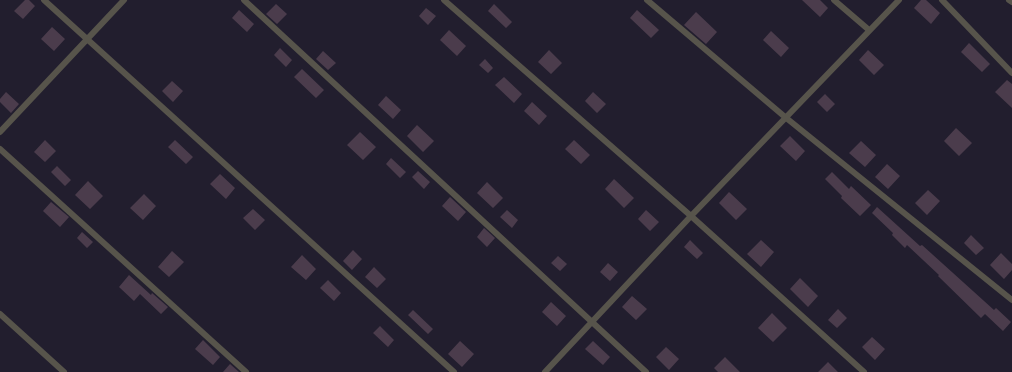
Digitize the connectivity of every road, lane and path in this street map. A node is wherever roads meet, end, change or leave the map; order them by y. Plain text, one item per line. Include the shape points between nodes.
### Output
1 (44, 0) edge
2 (124, 0) edge
3 (244, 0) edge
4 (444, 0) edge
5 (647, 0) edge
6 (834, 0) edge
7 (899, 0) edge
8 (942, 0) edge
9 (1009, 0) edge
10 (1012, 2) edge
11 (869, 30) junction
12 (87, 39) junction
13 (1012, 73) edge
14 (785, 117) junction
15 (0, 132) edge
16 (0, 149) edge
17 (691, 216) junction
18 (1012, 300) edge
19 (0, 314) edge
20 (591, 321) junction
21 (64, 372) edge
22 (246, 372) edge
23 (454, 372) edge
24 (545, 372) edge
25 (646, 372) edge
26 (864, 372) edge

1 - 12 street
2 - 12 street
3 - 20 street
4 - 17 street
5 - 14 street
6 - 11 street
7 - 11 street
8 - 13 street
9 - 10 street
11 - 14 street
12 - 15 street
12 - 23 street
14 - 17 street
14 - 18 street
16 - 22 street
17 - 20 street
17 - 26 street
19 - 21 street
20 - 24 street
20 - 25 street

